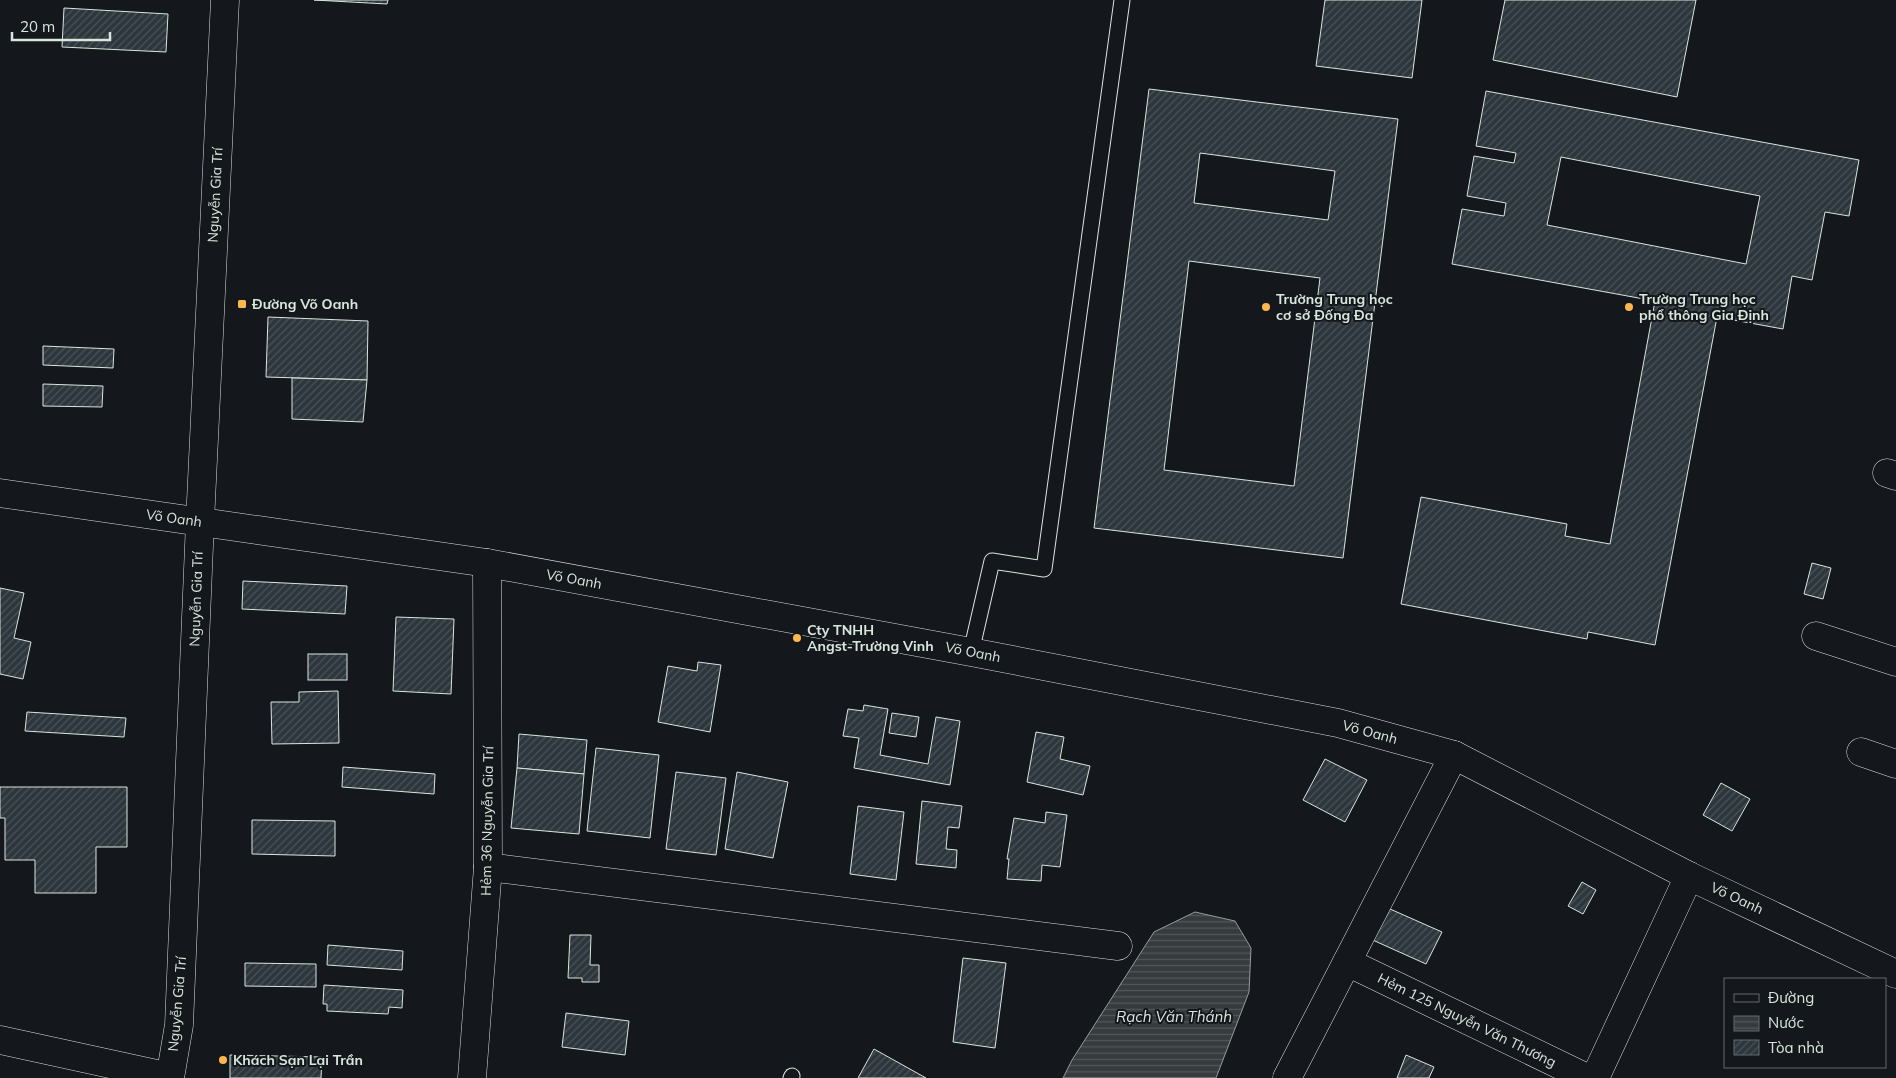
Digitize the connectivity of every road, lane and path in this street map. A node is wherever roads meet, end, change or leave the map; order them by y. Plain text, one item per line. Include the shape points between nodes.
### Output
1 (225, 0) edge
2 (1122, 0) edge
3 (0, 493) edge
4 (200, 522) junction
5 (487, 563) junction
6 (1816, 636) dead end
7 (971, 652) junction
8 (1896, 662) edge
9 (1861, 752) dead end
10 (1454, 755) junction
11 (1896, 764) edge
12 (488, 868) junction
13 (1689, 876) junction
14 (1118, 946) dead end
15 (1347, 962) junction
16 (1896, 974) edge
17 (0, 1040) edge
18 (170, 1077) edge
19 (472, 1078) edge
20 (1286, 1078) edge
21 (1587, 1078) edge
22 (1595, 1078) edge

1 - 4 street, Nguyễn Gia Trí
2 - 7 lane via 1044,569 992,561
3 - 4 street, Võ Oanh
4 - 5 street, Võ Oanh
4 - 18 street, Nguyễn Gia Trí via 179,1025
5 - 7 street, Võ Oanh
5 - 12 street, Hẻm 36 Nguyễn Gia Trí
6 - 8 street
7 - 10 street, Võ Oanh via 1338,723
9 - 11 street
10 - 13 street, Võ Oanh
10 - 15 street
12 - 14 street
12 - 19 street, Hẻm 36 Nguyễn Gia Trí
13 - 16 street, Võ Oanh
13 - 22 street
15 - 20 street
15 - 21 street, Hẻm 125 Nguyễn Văn Thương
17 - 18 street

